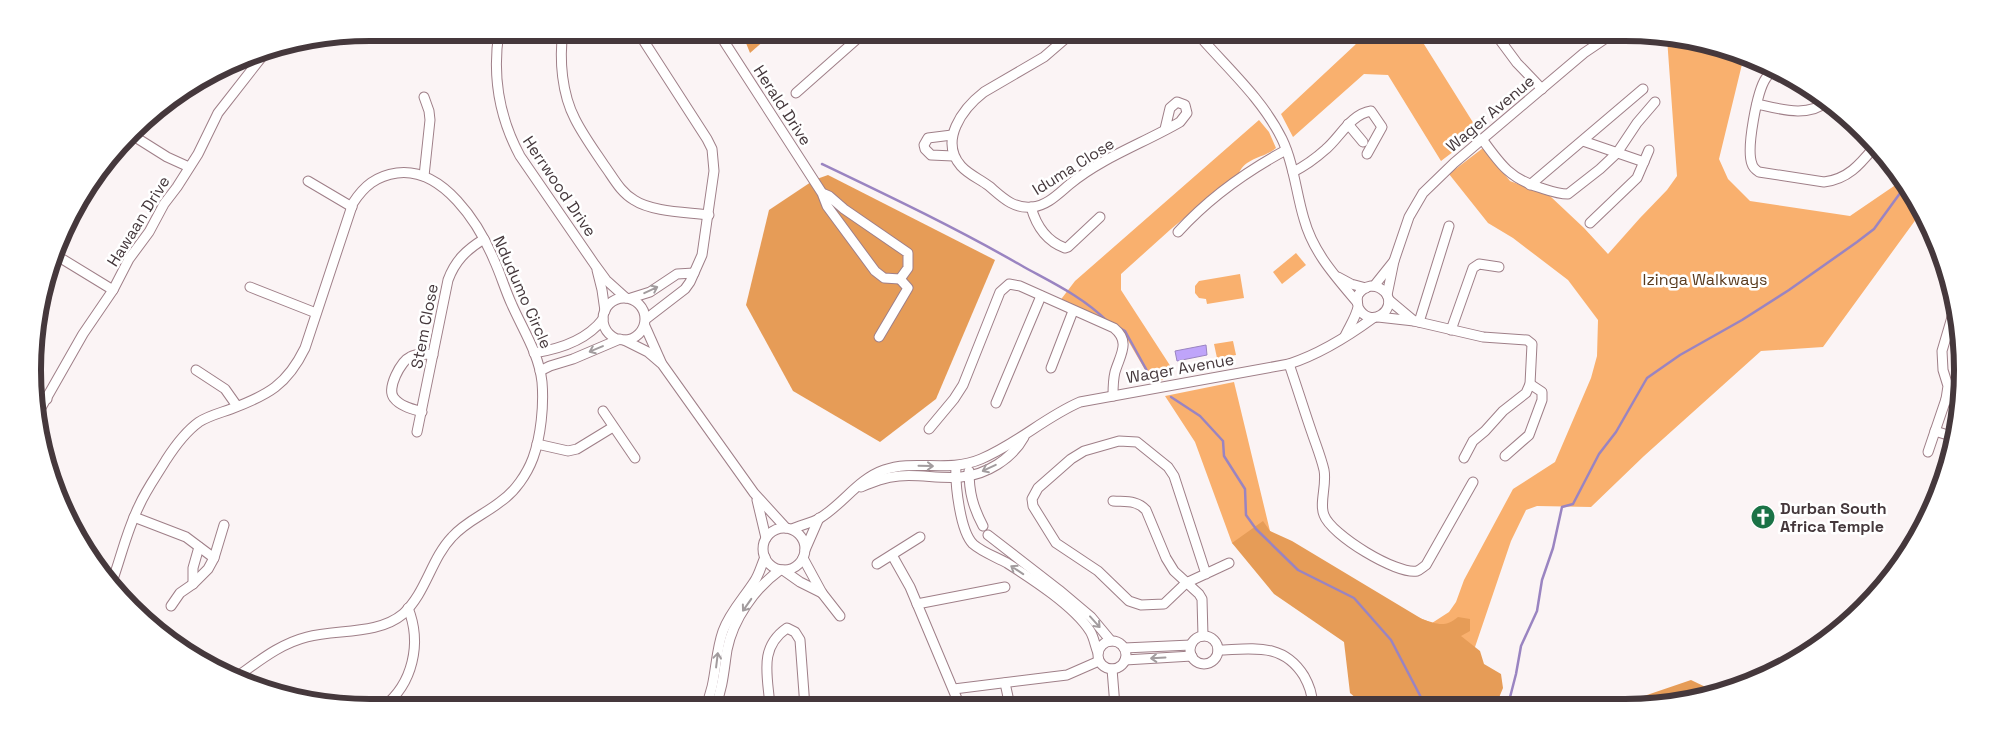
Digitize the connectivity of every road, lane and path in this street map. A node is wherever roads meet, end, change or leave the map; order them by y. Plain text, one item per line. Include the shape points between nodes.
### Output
1 (498, 41) edge
2 (563, 41) edge
3 (644, 41) edge
4 (724, 41) edge
5 (855, 41) edge
6 (1063, 41) edge
7 (1204, 41) edge
8 (1501, 41) edge
9 (1602, 41) edge
10 (257, 61) edge
11 (1769, 74) edge
12 (1542, 88) junction
13 (1643, 89) dead end
14 (796, 93) dead end
15 (424, 97) dead end
16 (1655, 102) dead end
17 (1757, 104) junction
18 (1820, 105) edge
19 (1348, 124) junction
20 (1165, 129) dead end
21 (952, 135) junction
22 (138, 138) edge
23 (1482, 139) junction
24 (1583, 141) junction
25 (1363, 142) dead end
26 (1286, 150) junction
27 (1649, 150) dead end
28 (1870, 151) edge
29 (1616, 153) junction
30 (1367, 154) dead end
31 (953, 156) junction
32 (1644, 162) junction
33 (189, 167) junction
34 (1293, 172) junction
35 (424, 176) junction
36 (308, 181) dead end
37 (1530, 185) junction
38 (822, 193) junction
39 (352, 207) junction
40 (1031, 207) junction
41 (709, 215) junction
42 (1100, 216) dead end
43 (1590, 223) dead end
44 (1448, 226) dead end
45 (1178, 232) dead end
46 (484, 239) junction
47 (61, 258) edge
48 (1394, 261) junction
49 (596, 265) junction
50 (1499, 268) dead end
51 (694, 273) junction
52 (1336, 276) junction
53 (900, 279) junction
54 (250, 287) dead end
55 (1370, 287) junction
56 (113, 290) junction
57 (1041, 296) junction
58 (1388, 297) junction
59 (628, 298) junction
60 (1357, 304) junction
61 (1073, 311) junction
62 (316, 313) junction
63 (604, 315) junction
64 (1375, 317) junction
65 (1417, 321) junction
66 (645, 322) junction
67 (1950, 323) edge
68 (1451, 330) junction
69 (1344, 336) junction
70 (879, 337) dead end
71 (622, 340) junction
72 (534, 353) junction
73 (433, 355) junction
74 (662, 364) junction
75 (1289, 364) junction
76 (1051, 368) dead end
77 (196, 370) dead end
78 (540, 371) junction
79 (1530, 384) junction
80 (42, 396) edge
81 (1113, 396) junction
82 (1946, 398) junction
83 (47, 399) junction
84 (1952, 400) edge
85 (996, 403) dead end
86 (43, 405) edge
87 (237, 406) junction
88 (603, 411) dead end
89 (422, 412) junction
90 (613, 426) junction
91 (929, 429) dead end
92 (1935, 431) junction
93 (417, 432) dead end
94 (1947, 435) edge
95 (1024, 437) junction
96 (537, 444) junction
97 (1928, 452) dead end
98 (1505, 456) dead end
99 (635, 458) dead end
100 (1464, 458) dead end
101 (969, 464) junction
102 (956, 466) junction
103 (969, 476) junction
104 (955, 478) junction
105 (1473, 482) dead end
106 (855, 489) junction
107 (754, 493) junction
108 (1113, 502) dead end
109 (134, 517) junction
110 (819, 518) junction
111 (224, 526) dead end
112 (983, 526) dead end
113 (789, 528) junction
114 (988, 535) dead end
115 (920, 537) dead end
116 (766, 538) junction
117 (199, 547) junction
118 (804, 554) junction
119 (892, 555) junction
120 (764, 557) junction
121 (214, 558) junction
122 (1229, 563) dead end
123 (877, 564) dead end
124 (782, 570) junction
125 (1206, 574) junction
126 (114, 576) edge
127 (1186, 583) junction
128 (193, 584) junction
129 (1004, 587) dead end
130 (822, 594) junction
131 (917, 604) junction
132 (171, 606) dead end
133 (408, 608) junction
134 (840, 616) dead end
135 (1203, 636) junction
136 (1111, 641) junction
137 (1191, 645) junction
138 (1124, 648) junction
139 (1218, 650) junction
140 (1192, 656) junction
141 (1098, 657) junction
142 (1124, 660) junction
143 (1112, 668) junction
144 (241, 673) edge
145 (1005, 683) junction
146 (954, 689) junction
147 (391, 699) edge
148 (708, 699) edge
149 (718, 699) edge
150 (769, 699) edge
151 (804, 699) edge
152 (958, 699) edge
153 (1008, 699) edge
154 (1114, 699) edge
155 (1312, 699) edge

1 - 49 street, Herrwood Drive via 498,89 511,140
2 - 41 street via 564,88 574,118 619,186 634,200 646,205
3 - 41 street via 712,149 714,171
4 - 38 street, Herald Drive
5 - 14 street
6 - 21 street via 1044,57 975,99
7 - 26 street via 1264,110
8 - 12 street
9 - 12 street, Wager Avenue
10 - 33 street, Hawaan Drive via 221,108
11 - 17 street
12 - 23 street, Wager Avenue
13 - 24 street
15 - 35 street via 430,120
16 - 29 street
17 - 18 street via 1797,112
17 - 28 street via 1750,156 1759,172 1833,181 1852,173
19 - 25 street
19 - 30 street via 1369,111 1381,125 1382,129
19 - 34 street via 1327,148
20 - 40 street, Iduma Close via 1087,171 1050,200
21 - 31 street
21 - 31 street via 933,136 924,145 931,155
22 - 33 street
23 - 37 street via 1512,175
23 - 48 street, Wager Avenue via 1424,193 1409,217
24 - 29 street
24 - 37 street
26 - 34 street
26 - 45 street via 1234,183 1190,218
27 - 32 street
29 - 32 street
29 - 37 street via 1568,194
31 - 40 street, Iduma Close via 967,172 1010,204
32 - 43 street via 1636,178
33 - 56 street, Hawaan Drive via 129,259
34 - 52 street via 1307,229 1320,257
35 - 39 street, Ndudumo Circle via 401,172 380,177 369,182
35 - 46 street, Ndudumo Circle via 457,199
36 - 39 street
38 - 53 street, Herald Drive via 826,206 875,271 884,278
38 - 53 street, Herald Drive via 908,253 908,268
39 - 62 street, Ndudumo Circle
40 - 42 street via 1037,226 1065,248
41 - 51 street
44 - 65 street
46 - 72 street, Ndudumo Circle
46 - 73 street, Stem Close via 461,256 451,272
47 - 56 street
48 - 55 street
48 - 58 street
49 - 59 street, Herrwood Drive via 606,280
49 - 63 street, Herrwood Drive
50 - 68 street via 1479,264 1473,268
59 -> 51 street via 650,292 677,274
51 - 66 street via 685,290
52 - 55 street via 1351,284
52 - 60 street
53 - 70 street, Herald Drive via 908,288
54 - 62 street
55 - 58 street via 1382,289
55 - 60 street via 1359,294
56 - 83 street, Hawaan Drive via 83,334
57 - 61 street
57 - 85 street
57 - 91 street via 1014,284 1003,288 959,392
58 - 64 street via 1386,310
58 - 65 street
59 - 63 street via 611,302
59 - 66 street via 642,306
60 - 64 street via 1364,315
60 - 69 street
61 - 76 street
61 - 81 street via 1114,328 1123,338
62 - 87 street, Ndudumo Circle via 305,348 285,379 262,397
63 - 71 street via 610,335
63 - 72 street via 585,337 552,350
64 - 65 street
64 - 69 street, Wager Avenue
65 - 68 street
66 - 71 street via 637,336
66 - 74 street
67 - 82 street via 1942,351 1948,386
68 - 79 street via 1495,339 1527,340 1532,344
69 - 75 street, Wager Avenue via 1321,352
71 - 74 street via 648,352
71 -> 78 street
72 - 78 street, Ndudumo Circle
73 - 89 street, Stem Close
73 - 89 street via 417,354 406,359 391,387 391,393 399,402
74 - 107 street
75 - 81 street, Wager Avenue
75 - 105 street via 1323,468 1324,515 1332,528 1359,549 1395,566 1417,571 1426,565
77 - 87 street via 219,383
78 - 96 street, Ndudumo Circle via 542,395
79 - 98 street via 1542,392 1542,400 1529,435
79 - 100 street via 1523,397 1503,411 1473,441
80 - 83 street
81 - 95 street, Wager Avenue via 1080,402 1044,421
82 - 84 street
82 - 92 street
83 - 86 street, Hawaan Drive
87 - 109 street, Ndudumo Circle via 199,422 187,433 156,475
88 - 90 street
89 - 93 street, Stem Close
90 - 96 street via 577,450
90 - 99 street
92 - 94 street
92 - 97 street
95 - 101 street, Wager Avenue
95 -> 103 street, Wager Avenue via 1005,460
96 - 133 street, Ndudumo Circle via 515,488 452,537
101 - 102 street, Wager Avenue
101 - 103 street
102 - 104 street
106 -> 102 street, Wager Avenue via 871,475 895,466
103 - 104 street, Wager Avenue
103 - 112 street via 976,514
104 - 106 street, Wager Avenue via 900,476
141 -> 104 street via 1091,632 1054,595 973,544 965,530
106 - 110 street
107 - 113 street
107 - 116 street
108 - 127 street via 1141,504 1166,558
109 - 117 street via 186,536
109 - 126 street, Ndudumo Circle
110 - 113 street
110 - 118 street
111 - 121 street
113 - 116 street via 774,530
113 - 118 street via 802,538
114 -> 136 street via 1091,617
115 - 119 street
116 - 120 street
117 - 121 street
117 - 128 street via 193,568
118 - 124 street via 795,567
118 - 130 street
119 - 123 street
119 - 131 street
120 - 124 street
148 -> 120 street via 723,630 734,608 758,575
121 - 128 street
122 - 125 street
124 - 130 street
124 -> 149 street via 763,584 736,624 727,649
125 - 127 street
125 - 127 street via 1174,476 1168,466 1137,442 1119,442 1084,451 1038,488 1032,498 1033,506 1056,543 1098,571 1130,601 1141,605 1164,604
127 - 135 street via 1202,599
128 - 132 street via 180,593
129 - 131 street
130 - 134 street
131 - 146 street
133 - 144 street, Ndudumo Circle via 381,625 292,642 277,648
133 - 147 street via 416,632 412,661 403,684
135 - 137 street
135 - 139 street via 1214,640
136 - 138 street
136 - 141 street via 1104,643
137 - 138 street
137 - 140 street
138 - 142 street
139 - 140 street via 1209,662 1198,662
139 - 155 street via 1265,649 1284,654 1306,679
140 -> 142 street
141 - 143 street via 1104,666
141 - 145 street via 1067,675
142 - 143 street via 1120,666
143 - 154 street
145 - 146 street
145 - 153 street
146 - 152 street
150 - 151 street via 766,657 770,644 787,628 800,640

